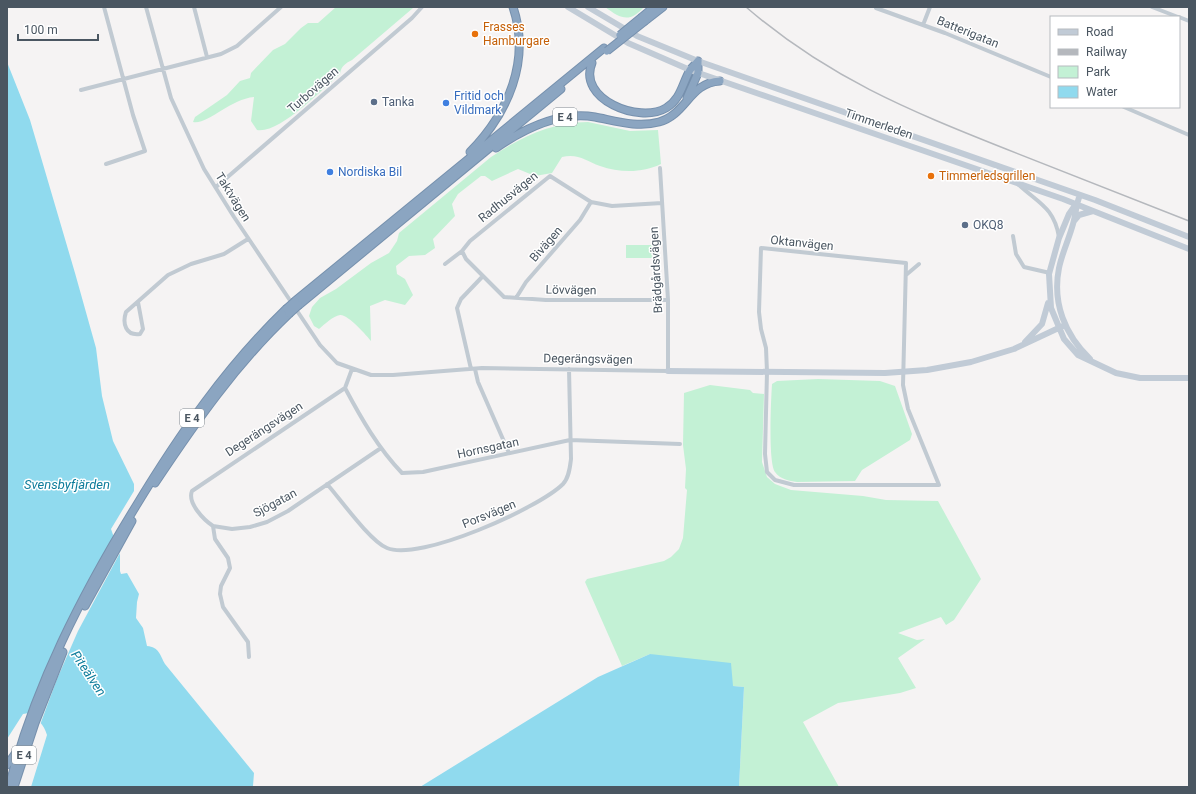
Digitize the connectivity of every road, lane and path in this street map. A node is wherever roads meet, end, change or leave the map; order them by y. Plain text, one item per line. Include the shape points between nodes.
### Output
1 (104, 7) edge
2 (146, 7) edge
3 (194, 7) edge
4 (282, 7) edge
5 (422, 7) edge
6 (513, 7) edge
7 (568, 7) edge
8 (588, 7) edge
9 (654, 7) edge
10 (663, 7) edge
11 (930, 7) edge
12 (1152, 7) edge
13 (876, 8) edge
14 (1175, 16) edge
15 (643, 19) junction
16 (923, 25) junction
17 (606, 50) junction
18 (207, 57) junction
19 (698, 61) junction
20 (592, 63) junction
21 (162, 68) junction
22 (690, 70) junction
23 (698, 73) junction
24 (1050, 77) edge
25 (122, 78) junction
26 (720, 81) junction
27 (81, 90) dead end
28 (684, 103) junction
29 (1126, 108) edge
30 (1189, 135) edge
31 (106, 164) dead end
32 (660, 168) dead end
33 (455, 177) junction
34 (438, 183) junction
35 (1016, 183) junction
36 (216, 188) junction
37 (1080, 195) junction
38 (591, 202) junction
39 (662, 203) junction
40 (1076, 204) junction
41 (1094, 211) junction
42 (1073, 223) junction
43 (1013, 236) dead end
44 (1189, 237) edge
45 (1059, 238) junction
46 (248, 239) junction
47 (1189, 249) edge
48 (462, 252) junction
49 (445, 264) dead end
50 (919, 264) dead end
51 (1050, 273) junction
52 (906, 275) junction
53 (483, 276) junction
54 (1050, 297) junction
55 (516, 298) junction
56 (668, 300) junction
57 (138, 302) junction
58 (297, 303) junction
59 (1065, 324) junction
60 (1058, 328) junction
61 (1022, 344) junction
62 (1096, 364) junction
63 (352, 369) junction
64 (473, 369) junction
65 (569, 369) junction
66 (668, 371) junction
67 (767, 372) junction
68 (903, 372) junction
69 (1189, 378) edge
70 (345, 388) junction
71 (570, 440) junction
72 (680, 444) dead end
73 (381, 448) junction
74 (509, 453) junction
75 (327, 484) junction
76 (213, 526) junction
77 (249, 657) dead end
78 (33, 720) junction
79 (18, 749) junction
80 (7, 765) edge
81 (9, 787) edge
82 (14, 787) edge

1 - 25 street
2 - 21 street, Taktvägen
3 - 18 street
4 - 18 street via 237,46 221,54
5 - 36 street, Turbovägen
6 - 34 highway, E 4 via 520,49 510,92 497,119 485,135
7 - 22 main road, Timmerleden via 628,43
8 - 19 main road, Timmerleden via 637,36
9 - 15 highway, E 4
10 - 15 highway, E 4
11 - 16 street
12 - 14 street
13 - 16 street, Batterigatan
15 - 17 highway, E 4, bridge
16 - 24 street, Batterigatan
17 - 20 highway, E 4
17 - 34 highway, E 4
18 - 21 street
19 - 22 highway
19 - 23 highway, E 4
19 - 37 main road, Timmerleden
20 - 22 highway via 589,78 595,90 616,106 634,114 659,112 673,103 683,88
20 - 33 highway, E 4
21 - 25 street
21 - 36 street, Taktvägen via 185,131
22 - 23 main road, Timmerleden
23 - 26 main road, Timmerleden
23 - 28 highway, E 4
25 - 27 street
25 - 31 street via 145,151
26 - 28 highway, E 4 via 701,86
26 - 35 main road, Timmerleden
28 - 33 highway, E 4 via 668,119 650,124 632,124 581,115 554,119 514,136
29 - 30 street
32 - 39 street, Brädgårdsvägen
33 - 58 highway, E 4
34 - 58 highway, E 4
35 - 40 main road, Timmerleden
35 - 45 street via 1050,211
36 - 46 street, Taktvägen
37 - 40 main road
37 - 44 main road, Timmerleden
38 - 39 street, Radhusvägen via 612,206
38 - 48 street, Radhusvägen via 550,176 470,241
38 - 55 street, Bivägen via 580,220 526,282
39 - 56 street, Brädgårdsvägen
40 - 41 main road, Timmerleden
40 - 42 main road
40 - 45 main road
41 - 42 main road via 1079,215
41 - 47 main road, Timmerleden
42 - 59 main road via 1057,281 1058,302
43 - 51 street via 1016,254 1024,267
45 - 51 main road
46 - 57 street via 224,254 168,275
46 - 63 street, Taktvägen via 320,345 337,363
48 - 49 street, Radhusvägen
48 - 53 street
50 - 52 street
51 - 54 main road
52 - 67 street, Oktanvägen via 906,263 761,248 759,312 766,348
52 - 68 street
53 - 55 street, Lövvägen via 504,297
53 - 64 street via 461,299 457,308
54 - 60 main road
54 - 61 main road via 1042,324
55 - 56 street, Lövvägen
56 - 66 street, Brädgårdsvägen
57 - 57 street via 125,315 125,328 135,334 140,334 143,329
58 - 78 highway, E 4, bridge via 211,401 117,542 68,640
59 - 60 main road, Degerängsvägen
59 - 62 main road via 1082,351
60 - 61 main road, Degerängsvägen
60 - 62 main road via 1078,355
61 - 68 main road, Degerängsvägen via 971,362
62 - 69 main road via 1116,373 1140,378
63 - 64 street, Degerängsvägen via 386,375
63 - 70 street
64 - 65 street, Degerängsvägen
64 - 74 street
65 - 66 street, Degerängsvägen
65 - 71 street, Porsvägen
66 - 67 main road, Degerängsvägen
67 - 68 main road, Degerängsvägen
67 - 68 street via 765,454 767,472 775,480 794,485 939,485 908,409
70 - 73 street, Hornsgatan
70 - 76 street, Degerängsvägen via 192,491 192,501 206,521
71 - 72 street, Hornsgatan
71 - 74 street, Hornsgatan
71 - 75 street, Porsvägen via 570,472 564,483 550,495 511,517 480,530 422,547 400,550 388,549 381,545
73 - 74 street, Hornsgatan via 402,473 412,474
73 - 75 street, Sjögatan
75 - 76 street, Sjögatan via 267,522 232,529
76 - 77 street via 215,538 228,558 230,568 221,586 223,607 248,642
78 - 79 highway, E 4
78 - 82 highway, E 4
79 - 80 highway, E 4
79 - 81 highway, E 4

